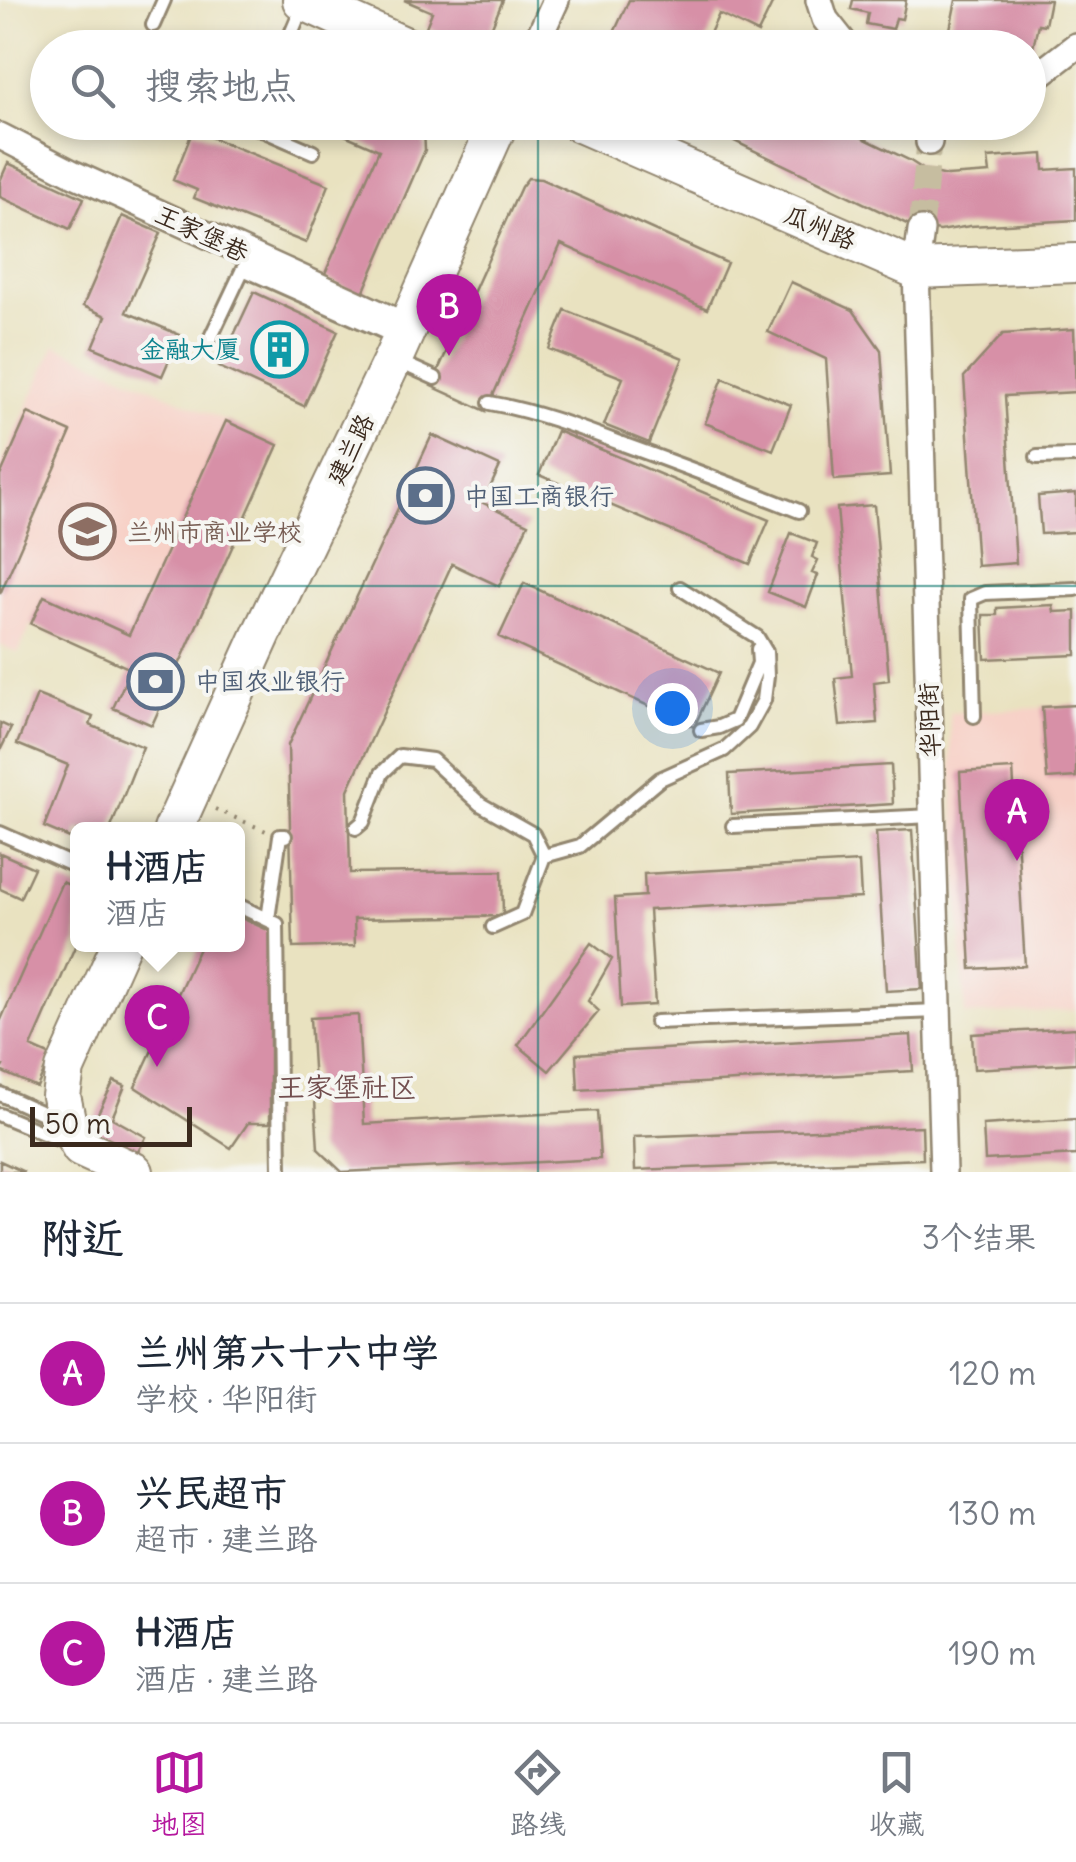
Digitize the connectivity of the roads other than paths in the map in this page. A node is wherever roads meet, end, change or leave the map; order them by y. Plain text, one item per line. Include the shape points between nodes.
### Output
1 (164, 0) edge
2 (556, 0) edge
3 (819, 0) edge
4 (303, 1) edge
5 (153, 25) dead end
6 (291, 30) edge
7 (368, 30) edge
8 (542, 30) edge
9 (834, 30) edge
10 (1073, 51) edge
11 (1046, 70) edge
12 (0, 136) edge
13 (285, 140) edge
14 (491, 140) edge
15 (619, 140) edge
16 (313, 152) dead end
17 (921, 230) tunnel mouth
18 (1076, 262) edge
19 (916, 269) junction
20 (210, 341) dead end
21 (400, 342) junction
22 (435, 378) dead end
23 (490, 403) dead end
24 (1076, 456) edge
25 (1037, 457) dead end
26 (799, 511) dead end
27 (680, 588) dead end
28 (1076, 589) edge
29 (757, 637) junction
30 (974, 716) dead end
31 (702, 730) dead end
32 (180, 814) edge
33 (932, 816) junction
34 (733, 826) dead end
35 (356, 828) dead end
36 (0, 834) edge
37 (282, 836) road end
38 (544, 856) junction
39 (70, 865) edge
40 (245, 909) edge
41 (268, 920) junction
42 (493, 928) dead end
43 (117, 952) edge
44 (938, 1010) junction
45 (656, 1022) dead end
46 (0, 1094) edge
47 (0, 1115) edge
48 (74, 1136) junction
49 (126, 1171) edge
50 (280, 1172) edge
51 (943, 1172) edge

1 - 5 lane
2 - 8 street
3 - 9 street
4 - 6 lane
4 - 7 street
10 - 11 street
12 - 21 street, 王家堡巷
13 - 16 lane
14 - 21 street, 建兰路
15 - 19 street, 瓜州路
17 - 19 street, 华阳街
18 - 19 street, 瓜州路
19 - 33 street, 华阳街
20 - 21 lane via 242,270
21 - 22 lane
21 - 32 street, 建兰路
23 - 26 lane via 556,420
24 - 25 lane
27 - 29 lane
28 - 30 lane via 972,599
29 - 31 lane via 759,663 735,720
29 - 38 lane via 768,676 749,727 724,750 660,780 580,846
33 - 34 lane
33 - 44 street, 华阳街
35 - 38 lane via 382,773 400,756 432,760 480,804 534,834
36 - 39 lane
37 - 41 lane
38 - 42 lane via 522,914
40 - 41 lane
41 - 50 lane via 277,924
43 - 48 street via 65,1068 62,1096
44 - 45 lane
44 - 51 street, 华阳街
46 - 48 lane
47 - 48 lane
48 - 49 street

